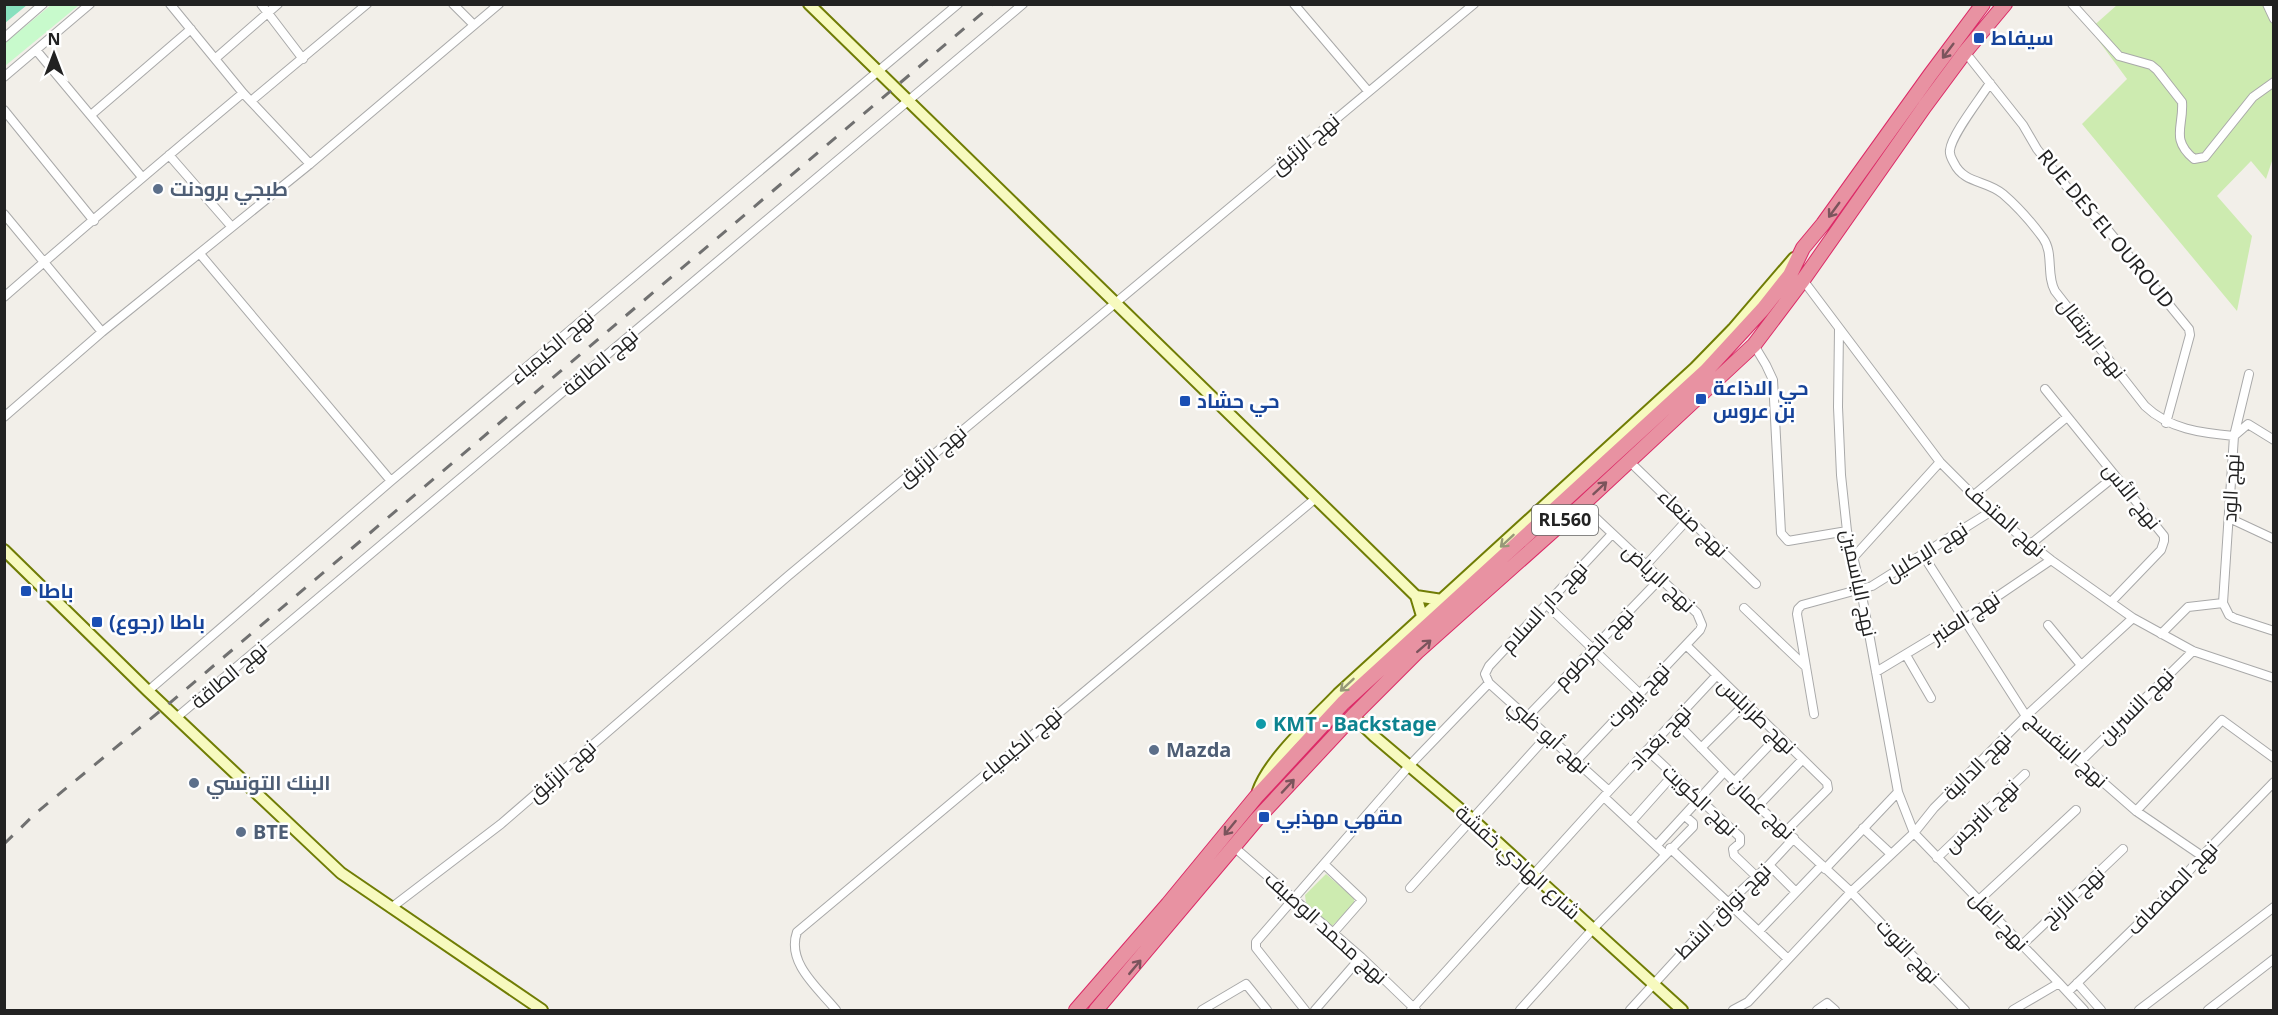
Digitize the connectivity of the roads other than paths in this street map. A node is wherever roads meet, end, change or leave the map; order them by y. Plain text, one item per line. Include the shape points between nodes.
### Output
1 (43, 4) edge
2 (90, 4) edge
3 (170, 4) edge
4 (261, 4) edge
5 (278, 4) edge
6 (367, 4) edge
7 (453, 4) edge
8 (499, 4) edge
9 (809, 4) edge
10 (958, 4) edge
11 (1023, 4) edge
12 (1294, 4) edge
13 (1474, 4) edge
14 (1983, 4) edge
15 (2005, 4) edge
16 (2072, 4) edge
17 (2267, 4) edge
18 (268, 13) junction
19 (2274, 19) edge
20 (474, 25) junction
21 (191, 29) junction
22 (4, 38) edge
23 (36, 50) junction
24 (1965, 52) junction
25 (216, 58) junction
26 (303, 59) junction
27 (880, 72) junction
28 (4, 77) edge
29 (2274, 82) edge
30 (1990, 83) junction
31 (1368, 92) junction
32 (243, 93) junction
33 (251, 101) junction
34 (910, 101) junction
35 (4, 110) edge
36 (91, 115) junction
37 (169, 155) junction
38 (309, 164) junction
39 (142, 177) junction
40 (4, 214) edge
41 (94, 221) junction
42 (231, 226) junction
43 (1803, 248) junction
44 (200, 254) junction
45 (44, 263) junction
46 (1803, 280) junction
47 (4, 297) edge
48 (1113, 303) junction
49 (1839, 328) junction
50 (102, 332) junction
51 (1754, 345) junction
52 (2249, 374) dead end
53 (2045, 389) dead end
54 (4, 417) edge
55 (2067, 417) junction
56 (2166, 423) junction
57 (2234, 436) junction
58 (2274, 440) edge
59 (1629, 461) junction
60 (1941, 462) junction
61 (2115, 476) junction
62 (392, 481) junction
63 (1974, 495) junction
64 (1316, 498) junction
65 (1582, 505) junction
66 (1990, 512) junction
67 (2229, 518) junction
68 (1688, 519) junction
69 (1847, 531) junction
70 (1612, 534) junction
71 (2274, 539) edge
72 (2032, 543) junction
73 (4, 550) edge
74 (1923, 555) junction
75 (1852, 559) junction
76 (2051, 560) junction
77 (1646, 565) junction
78 (1660, 579) junction
79 (1756, 584) dead end
80 (1861, 590) junction
81 (1416, 596) junction
82 (1442, 600) junction
83 (2111, 602) junction
84 (2223, 603) junction
85 (1547, 604) junction
86 (1744, 608) dead end
87 (1422, 616) junction
88 (2133, 618) junction
89 (1964, 619) junction
90 (2048, 625) dead end
91 (1700, 630) joint
92 (2274, 631) edge
93 (2161, 634) junction
94 (1687, 646) junction
95 (1593, 650) junction
96 (2193, 651) junction
97 (1906, 655) junction
98 (2081, 664) junction
99 (1806, 668) junction
100 (1876, 672) junction
101 (1716, 676) junction
102 (2274, 678) edge
103 (1489, 683) junction
104 (148, 691) junction
105 (1639, 693) junction
106 (1931, 698) dead end
107 (1744, 704) junction
108 (1814, 714) dead end
109 (1353, 716) junction
110 (2026, 716) junction
111 (1527, 717) junction
112 (176, 718) junction
113 (1675, 722) junction
114 (1547, 736) junction
115 (1778, 736) junction
116 (1701, 748) junction
117 (1647, 750) junction
118 (2274, 758) edge
119 (1577, 760) junction
120 (1802, 760) junction
121 (2080, 762) junction
122 (1410, 765) junction
123 (1724, 772) junction
124 (2025, 774) dead end
125 (1673, 776) junction
126 (1734, 782) junction
127 (2274, 782) edge
128 (1898, 792) junction
129 (1606, 794) junction
130 (1256, 797) junction
131 (1699, 799) junction
132 (1758, 806) junction
133 (2076, 810) dead end
134 (2136, 811) junction
135 (1684, 816) junction
136 (1473, 820) junction
137 (1632, 821) junction
138 (1863, 828) junction
139 (1786, 831) junction
140 (1914, 832) junction
141 (1794, 838) junction
142 (1234, 846) junction
143 (1657, 846) junction
144 (2123, 849) dead end
145 (1667, 851) junction
146 (1892, 854) junction
147 (2202, 856) junction
148 (1937, 858) junction
149 (1324, 864) junction
150 (1769, 865) junction
151 (1823, 867) junction
152 (1532, 875) junction
153 (1757, 877) junction
154 (1410, 888) dead end
155 (1795, 891) junction
156 (1851, 892) junction
157 (1294, 898) junction
158 (1979, 900) junction
159 (1729, 902) junction
160 (2274, 907) edge
161 (391, 908) junction
162 (1592, 930) junction
163 (1759, 931) junction
164 (1333, 933) junction
165 (2022, 945) junction
166 (1361, 957) junction
167 (1788, 959) junction
168 (2274, 959) edge
169 (2060, 982) junction
170 (2077, 983) junction
171 (1653, 984) junction
172 (1116, 990) junction
173 (2068, 992) junction
174 (1088, 995) junction
175 (1206, 1010) edge
176 (1414, 1010) edge
177 (542, 1011) edge
178 (836, 1011) edge
179 (1070, 1011) edge
180 (1076, 1011) edge
181 (1096, 1011) edge
182 (1104, 1011) edge
183 (1268, 1011) edge
184 (1305, 1011) edge
185 (1315, 1011) edge
186 (1520, 1011) edge
187 (1630, 1011) edge
188 (1682, 1011) edge
189 (1733, 1011) edge
190 (1817, 1011) edge
191 (1835, 1011) edge
192 (1965, 1011) edge
193 (2013, 1011) edge
194 (2084, 1011) edge
195 (2101, 1011) edge
196 (2139, 1011) edge
197 (2208, 1011) edge

1 - 22 street
2 - 23 street
3 - 21 street
4 - 18 street
5 - 18 street
6 - 26 street
7 - 20 street
8 - 20 street
9 - 27 street
10 - 27 street, نهج الكيمياء
11 - 34 street, نهج الطاقة
12 - 31 street
13 - 31 street, نهج الزئبق
14 -> 43 highway, RL560
15 - 24 highway, RL560
16 - 29 street via 2119,56 2151,65 2169,83 2182,102 2180,140 2194,159 2205,157 2253,97
17 - 19 street
18 - 25 street
18 - 26 street
20 - 38 street
21 - 25 street
21 - 36 street
23 - 28 street
23 - 36 street
24 - 30 street, RUE DES EL OUROUD
24 - 46 highway, RL560
25 - 32 street
26 - 33 street
27 - 34 street
27 - 62 street, نهج الكيمياء
30 - 56 street, RUE DES EL OUROUD via 2078,201 2103,224 2189,329
30 - 56 street, نهج البرتقال via 1954,138 1950,156 1965,177 2003,194 2040,235 2047,245 2055,291 2145,406
31 - 48 street, نهج الزئبق
32 - 33 street
32 - 37 street
33 - 38 street
34 - 48 street
34 - 112 street, نهج الطاقة
35 - 41 street
36 - 39 street
37 - 39 street
37 - 42 street
38 - 42 street
39 - 41 street
40 - 45 street
41 - 45 street
42 - 44 street
43 -> 82 street via 1695,368
43 - 130 highway, RL560 via 1791,275 1706,371 1343,703
44 - 50 street
44 - 62 street
45 - 47 street
45 - 50 street
46 - 49 street, نهج المتحف
46 - 51 highway, RL560
48 - 64 street
48 - 161 street, نهج الزئبق via 501,824
49 - 60 street, نهج المتحف
49 - 69 street, نهج الياسمين via 1838,418
50 - 54 street
51 - 59 highway, RL560
51 - 69 street via 1773,380 1781,533 1788,541
52 - 57 street, نهج الود
53 - 55 street, نهج الأس
55 - 61 street, نهج الأس
55 - 63 street
56 - 57 street, نهج البرتقال
57 - 58 street via 2247,424
57 - 67 street, نهج الود
65 -> 59 highway, RL560
59 - 68 street, نهج صنعاء
60 - 63 street, نهج المتحف
60 - 75 street
61 - 72 street
61 - 83 street, نهج الأس via 2162,533 2164,541 2161,550
62 - 104 street, نهج الكيمياء
63 - 66 street, نهج المتحف
64 - 81 street
64 - 178 street, نهج الكيمياء via 797,932 794,940 798,963
65 - 70 street, نهج الرياض
109 -> 65 highway, RL560 via 1417,652
66 - 72 street, نهج المتحف
66 - 74 street, نهج الإكليل
67 - 71 street
67 - 84 street, نهج الود
68 - 77 street
68 - 79 street, نهج صنعاء
69 - 75 street, نهج الياسمين
70 - 77 street, نهج الرياض
70 - 85 street, نهج دار السلام
72 - 76 street, نهج المتحف
73 - 104 street
74 - 80 street, نهج الإكليل
74 - 89 street, نهج البنفسج
75 - 80 street, نهج الياسمين
76 - 83 street, نهج المتحف
76 - 89 street, نهج العنبر
77 - 78 street, نهج الرياض
78 - 91 street, نهج الرياض via 1697,613
78 - 95 street, نهج الخرطوم
80 - 99 street, نهج الإكليل via 1798,609
80 - 100 street, نهج الياسمين
81 - 82 street
81 - 87 street
82 - 87 street
83 - 88 street, نهج المتحف
84 - 92 street via 2234,618
84 - 93 street via 2188,608
85 - 95 street
85 - 103 street, نهج دار السلام via 1489,666 1485,674
86 - 99 street
87 -> 130 street via 1289,746 1260,784
88 - 93 street, نهج المتحف
88 - 98 street, نهج الدالية
89 - 97 street, نهج العنبر
89 - 110 street, نهج البنفسج
90 - 98 street
91 - 94 street, نهج بيروت
93 - 96 street, نهج المتحف
94 - 101 street, نهج طرابلس
94 - 105 street, نهج بيروت
95 - 105 street
95 - 111 street, نهج الخرطوم
96 - 102 street, نهج المتحف
96 - 121 street, نهج النسرين
97 - 100 street, نهج العنبر
97 - 106 street
98 - 110 street, نهج الدالية
99 - 108 street
100 - 128 street, نهج الياسمين
101 - 107 street, نهج طرابلس
101 - 113 street, نهج بغداد
103 - 111 street, نهج أبو ظبي
103 - 122 street
104 - 112 street
105 - 119 street, نهج بيروت
107 - 115 street, نهج طرابلس
107 - 116 street
109 - 122 street, شارع الهادي خفشة
142 -> 109 highway, RL560
110 - 121 street, نهج البنفسج
110 - 140 street, نهج الدالية
111 - 114 street, نهج أبو ظبي
112 - 161 street via 341,873
113 - 116 street, نهج عمان
113 - 117 street, نهج بغداد
114 - 119 street, نهج أبو ظبي
114 - 136 street
115 - 120 street, نهج طرابلس
115 - 126 street
116 - 123 street, نهج عمان
117 - 125 street, نهج الكويت
117 - 129 street, نهج بغداد
118 - 134 street via 2225,720
119 - 129 street, نهج أبو ظبي
120 - 132 street
120 - 139 street, نهج طرابلس via 1828,789
121 - 134 street, نهج البنفسج
122 - 136 street, شارع الهادي خفشة
122 - 149 street
123 - 126 street, نهج عمان
123 - 131 street
124 - 148 street, نهج النرجس
125 - 131 street, نهج الكويت
125 - 137 street
126 - 132 street, نهج عمان
127 - 147 street, نهج الصفصاف
128 - 138 street
128 - 140 street, نهج الياسمين
129 - 137 street, نهج أبو ظبي
129 - 152 street, نهج بغداد
130 -> 174 highway, RL560
131 - 135 street
131 - 153 street, نهج الكويت via 1740,837 1734,855
132 - 139 street, نهج عمان
133 - 158 street
134 - 147 street, نهج البنفسج
135 - 143 street
135 - 145 street via 1693,826
136 - 152 street, شارع الهادي خفشة
136 - 154 street
137 - 143 street, نهج أبو ظبي
138 - 146 street
138 - 151 street
139 - 141 street, نهج عمان
140 - 146 street, نهج الدالية
140 - 148 street, نهج الفل
141 - 150 street, نهج نواق الشط
141 - 151 street, نهج عمان
142 - 157 street, نهج محمد الوصيف
172 -> 142 highway, RL560
143 - 145 street, نهج أبو ظبي
144 - 165 street, نهج الأرنج
145 - 159 street, نهج أبو ظبي
145 - 162 street
146 - 156 street, نهج الدالية
147 - 170 street, نهج الصفصاف via 2167,896
148 - 158 street, نهج الفل
149 - 157 street
149 - 164 street via 1362,900
150 - 153 street, نهج نواق الشط
150 - 155 street
151 - 155 street
151 - 156 street, نهج عمان
152 - 162 street, شارع الهادي خفشة
152 - 176 street, نهج بغداد
153 - 159 street, نهج نواق الشط
155 - 163 street
156 - 167 street, نهج الدالية
156 - 192 street, نهج التوت
157 - 164 street, نهج محمد الوصيف
157 - 184 street via 1256,942 1256,948
158 - 165 street, نهج الفل
159 - 163 street, نهج أبو ظبي
159 - 171 street, نهج نواق الشط
160 - 196 street
161 - 177 street
162 - 171 street, شارع الهادي خفشة
162 - 186 street
163 - 167 street, نهج أبو ظبي
164 - 166 street, نهج محمد الوصيف
165 - 169 street, نهج الفل
166 - 176 street, نهج محمد الوصيف
166 - 185 street
167 - 189 street, نهج الدالية via 1748,1002
168 - 197 street
169 - 173 street, نهج الفل
169 - 193 street
170 - 173 street, نهج الصفصاف
170 - 195 street
171 - 187 street, نهج نواق الشط
171 - 188 street, شارع الهادي خفشة
172 - 181 highway, RL560
172 - 182 highway
173 - 194 street, نهج الفل
174 - 179 highway
174 - 180 highway, RL560
175 - 183 street via 1246,984
190 - 191 street via 1827,1003

